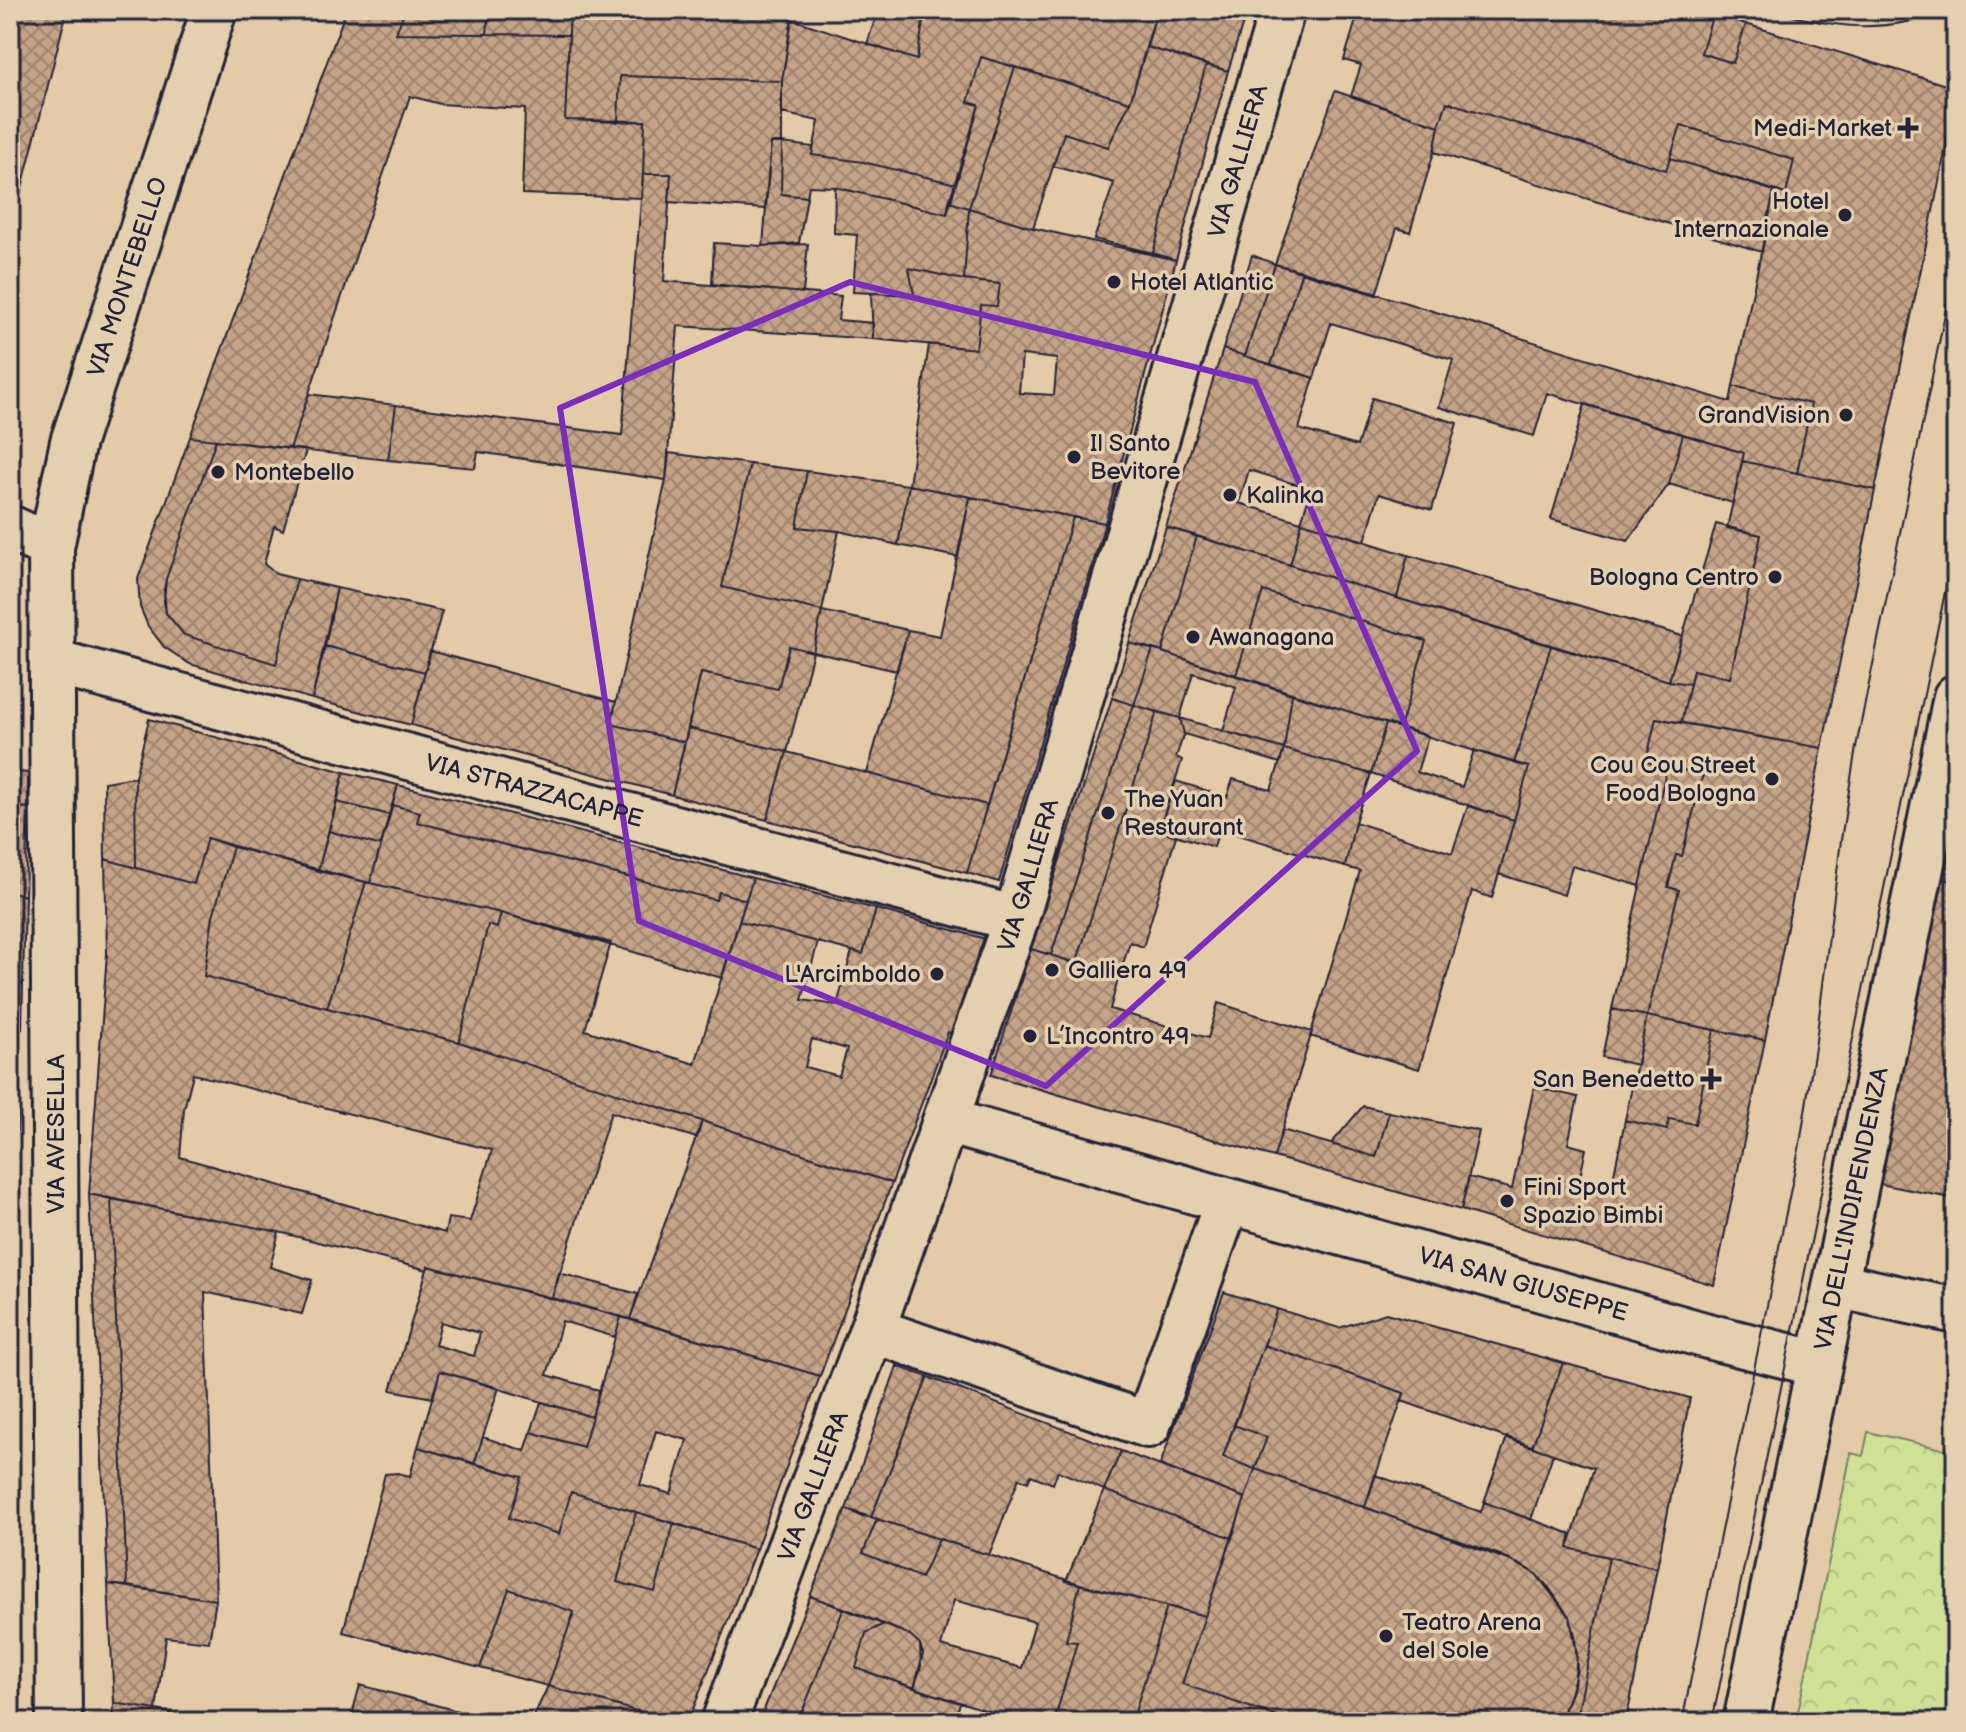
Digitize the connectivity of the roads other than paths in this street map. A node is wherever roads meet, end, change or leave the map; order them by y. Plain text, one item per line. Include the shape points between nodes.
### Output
1 (214, 10) edge
2 (1282, 10) edge
3 (10, 528) edge
4 (51, 547) junction
5 (53, 662) junction
6 (1956, 697) edge
7 (1016, 919) junction
8 (946, 1121) junction
9 (1227, 1202) junction
10 (1836, 1285) junction
11 (1956, 1311) edge
12 (872, 1330) junction
13 (1819, 1364) junction
14 (59, 1722) edge
15 (724, 1722) edge
16 (1746, 1722) edge

1 - 4 street, VIA MONTEBELLO via 73,442
2 - 7 street, VIA GALLIERA
3 - 4 street
4 - 5 street, VIA AVESELLA
5 - 7 street, VIA STRAZZACAPPE
5 - 14 street, VIA AVESELLA
6 - 10 street, VIA DELL'INDIPENDENZA
7 - 8 street, VIA GALLIERA
8 - 9 street, VIA SAN GIUSEPPE
8 - 12 street, VIA GALLIERA
9 - 12 street via 1148,1425
9 - 13 street, VIA SAN GIUSEPPE
10 - 11 street
10 - 13 street, VIA DELL'INDIPENDENZA
12 - 15 street, VIA GALLIERA
13 - 16 street, VIA DELL'INDIPENDENZA

